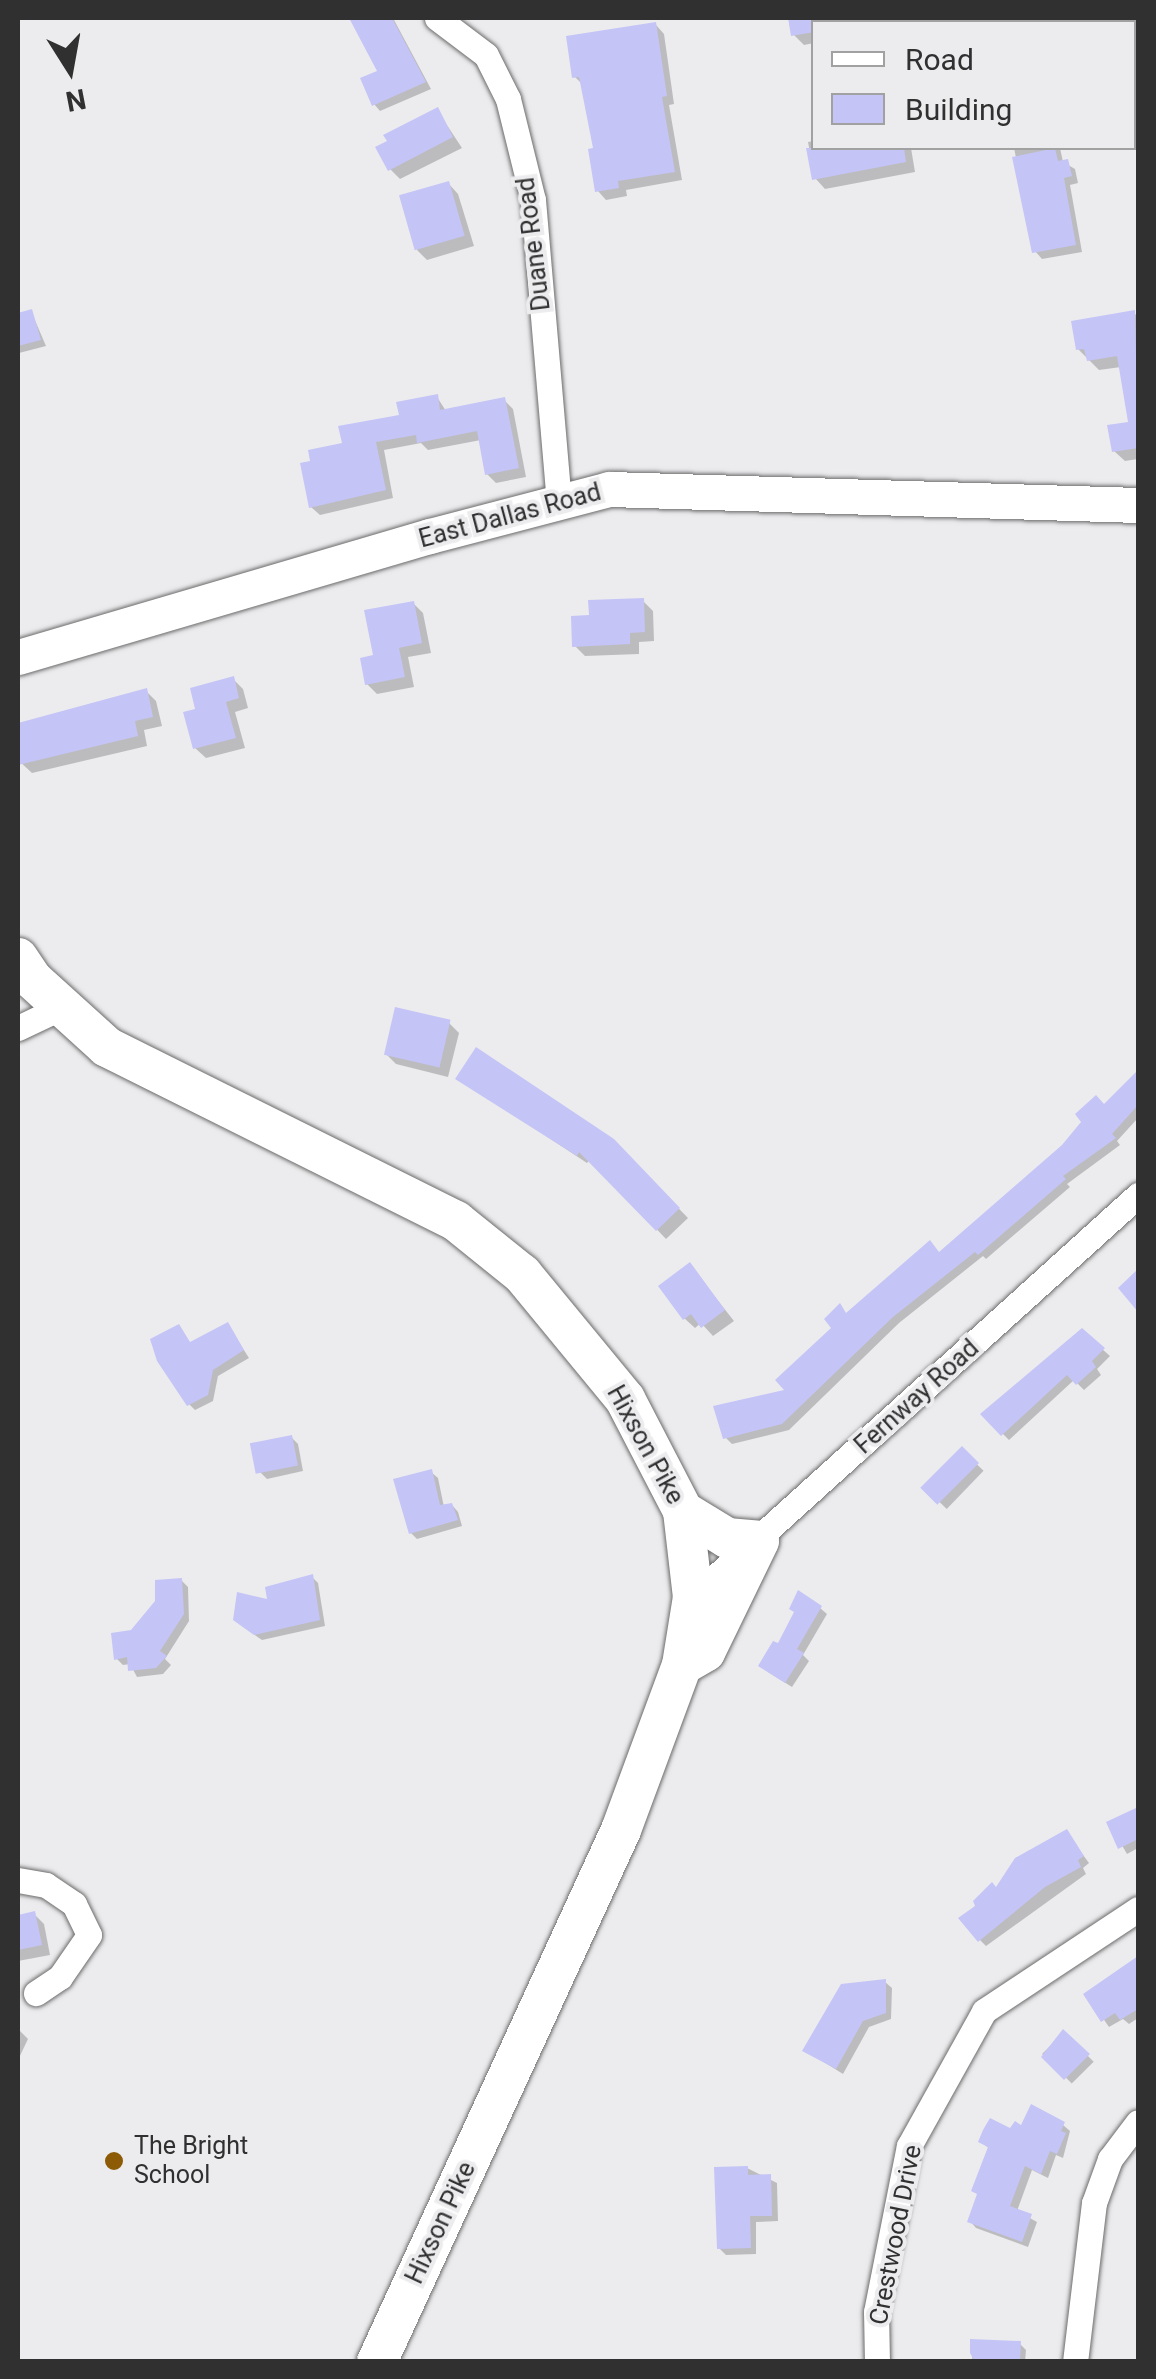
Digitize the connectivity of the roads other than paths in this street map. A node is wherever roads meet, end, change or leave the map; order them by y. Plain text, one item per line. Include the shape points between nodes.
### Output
1 (437, 18) edge
2 (559, 502) junction
3 (1138, 505) edge
4 (18, 658) edge
5 (18, 958) edge
6 (62, 1007) junction
7 (18, 1028) edge
8 (1138, 1194) edge
9 (683, 1511) junction
10 (759, 1541) junction
11 (693, 1597) junction
12 (682, 1665) junction
13 (18, 1880) edge
14 (1138, 1909) edge
15 (36, 1993) dead end
16 (1138, 2122) edge
17 (378, 2362) edge
18 (877, 2362) edge
19 (1076, 2362) edge

1 - 2 street, Duane Road via 486,55 512,116 533,200
2 - 3 street, East Dallas Road via 609,489
2 - 4 street, East Dallas Road
5 - 6 main road, Hixson Pike
6 - 7 street
6 - 9 main road, Hixson Pike via 106,1047 456,1220 522,1274 625,1399
8 - 10 street, Fernway Road
9 - 10 main road via 728,1538
9 - 11 main road, Hixson Pike
10 - 11 street, Fernway Road
10 - 12 main road via 704,1652
11 - 12 main road, Hixson Pike
12 - 17 main road, Hixson Pike via 621,1830
13 - 15 street via 46,1886 74,1904 89,1935 60,1977
14 - 18 street, Crestwood Drive via 984,2011 909,2146 876,2312
16 - 19 street via 1110,2159 1094,2203

